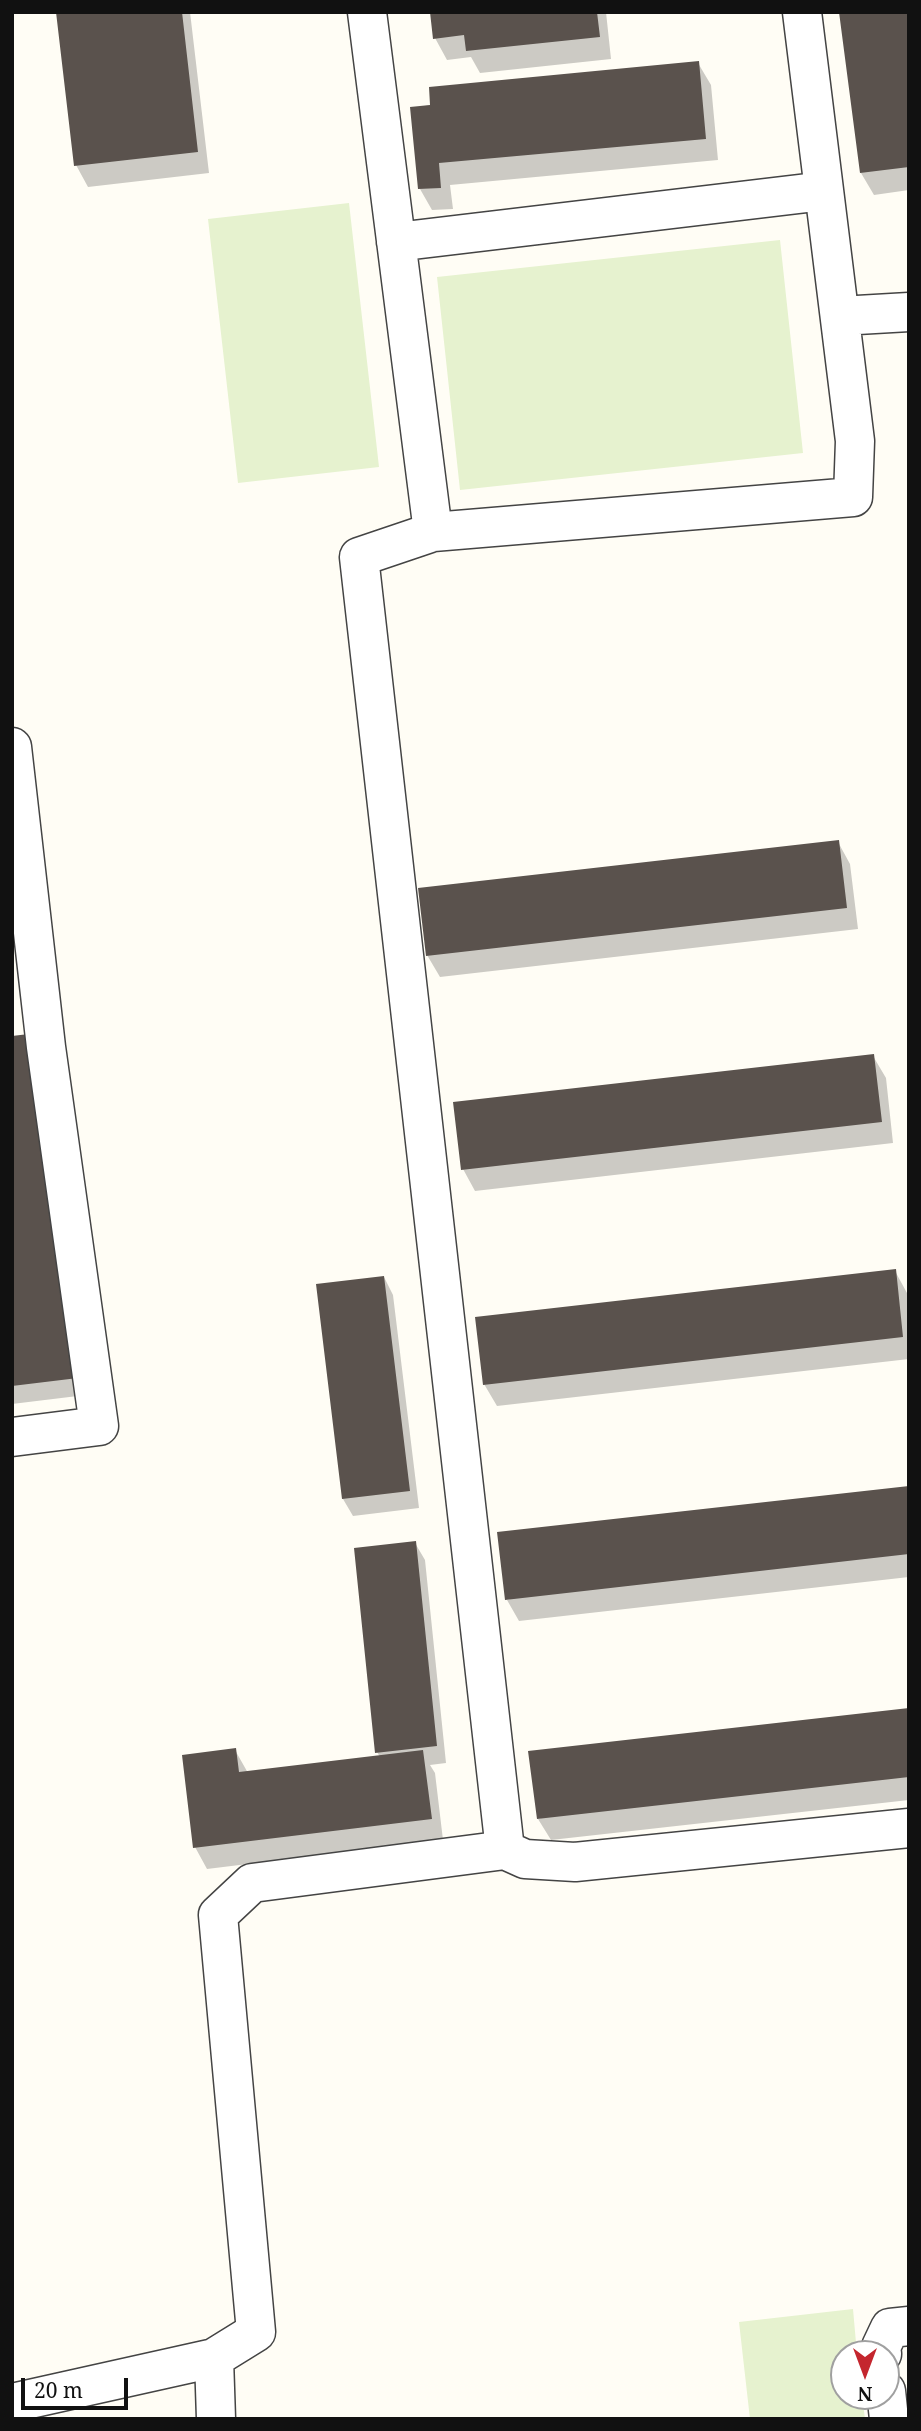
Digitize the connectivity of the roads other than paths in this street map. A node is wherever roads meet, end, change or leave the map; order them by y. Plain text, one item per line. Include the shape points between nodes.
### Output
1 (367, 12) edge
2 (802, 12) edge
3 (824, 191) junction
4 (396, 242) junction
5 (909, 312) edge
6 (840, 316) junction
7 (433, 532) junction
8 (12, 747) edge
9 (12, 1437) edge
10 (909, 1828) edge
11 (505, 1850) junction
12 (909, 2326) edge
13 (884, 2340) edge
14 (214, 2358) junction
15 (12, 2403) edge
16 (216, 2419) edge

1 - 4 street
2 - 3 street
3 - 4 street
3 - 6 street
4 - 7 street
5 - 6 street
6 - 7 street via 855,441 853,497
7 - 11 street via 359,558
8 - 9 street via 46,1047 99,1426
10 - 11 street via 575,1862 525,1859
11 - 14 street via 252,1883 218,1915 256,2332
12 - 13 street via 890,2328
14 - 15 street
14 - 16 street

